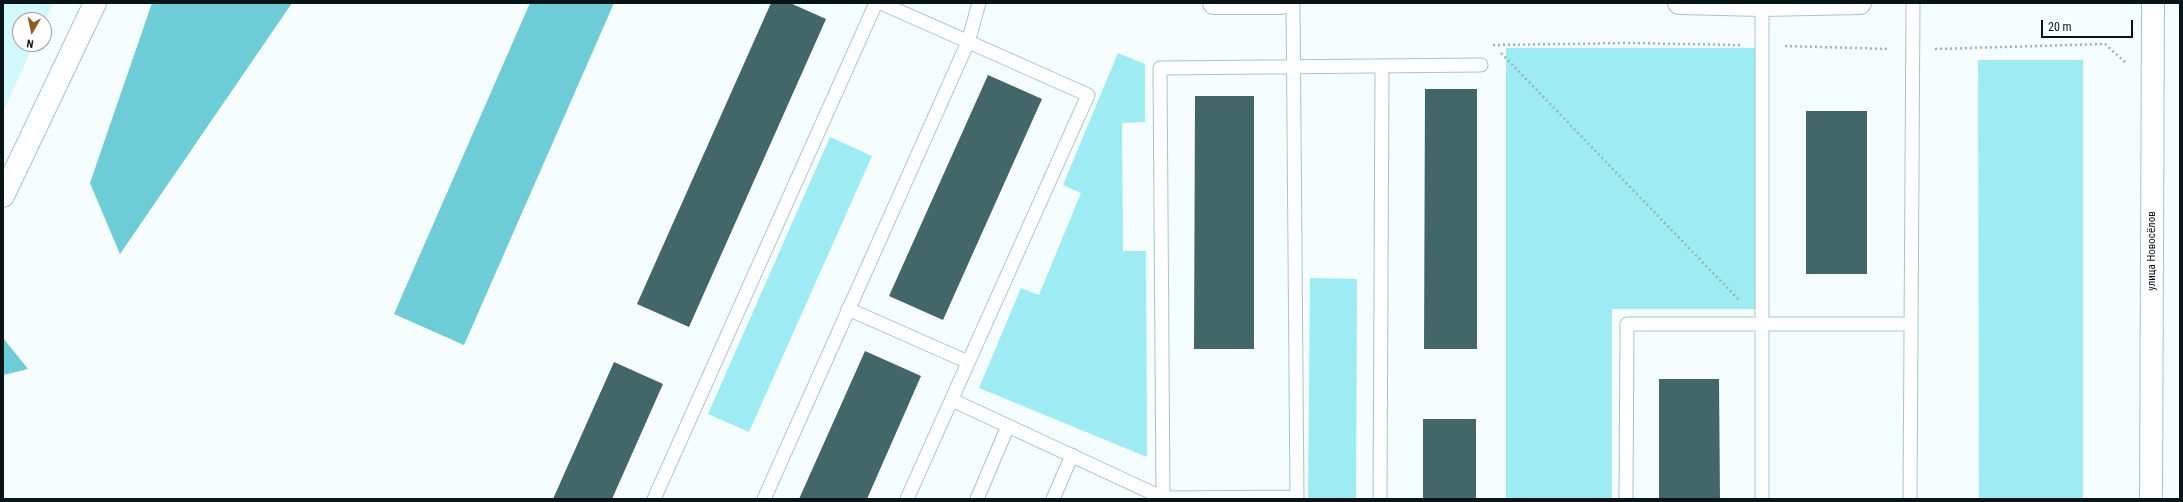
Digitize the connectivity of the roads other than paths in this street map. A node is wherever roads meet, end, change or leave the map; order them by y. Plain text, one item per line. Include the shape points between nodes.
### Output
1 (95, 3) edge
2 (876, 3) edge
3 (881, 3) edge
4 (979, 3) edge
5 (1214, 3) edge
6 (1217, 3) edge
7 (1281, 3) edge
8 (1293, 3) edge
9 (1679, 3) edge
10 (1860, 3) edge
11 (1913, 3) edge
12 (2153, 3) edge
13 (1762, 4) edge
14 (968, 42) junction
15 (1481, 65) dead end
16 (1382, 67) junction
17 (1293, 68) junction
18 (3, 196) edge
19 (848, 309) junction
20 (1762, 324) junction
21 (1910, 324) junction
22 (968, 362) junction
23 (952, 400) junction
24 (1008, 426) junction
25 (1072, 455) junction
26 (1163, 498) edge
27 (1297, 498) edge
28 (654, 499) edge
29 (764, 499) edge
30 (907, 499) edge
31 (977, 499) edge
32 (1053, 499) edge
33 (1380, 499) edge
34 (1626, 499) edge
35 (1762, 499) edge
36 (1910, 499) edge
37 (2151, 499) edge

1 - 18 street
2 - 28 lane
3 - 14 lane
4 - 14 lane
5 - 6 street
6 - 7 street
8 - 17 lane
9 - 13 street
10 - 13 street
11 - 21 lane
12 - 37 street, улица Новосёлов
13 - 20 lane
14 - 19 lane
14 - 22 lane via 1088,95
15 - 16 lane
16 - 17 lane
16 - 33 lane
17 - 26 lane via 1160,68
17 - 27 lane
19 - 22 lane
19 - 29 lane
20 - 21 lane
20 - 34 lane via 1627,324
20 - 35 lane
21 - 36 lane
22 - 23 lane
23 - 24 lane
23 - 30 lane
24 - 25 lane
24 - 31 lane
25 - 26 lane
25 - 32 lane
26 - 27 lane

